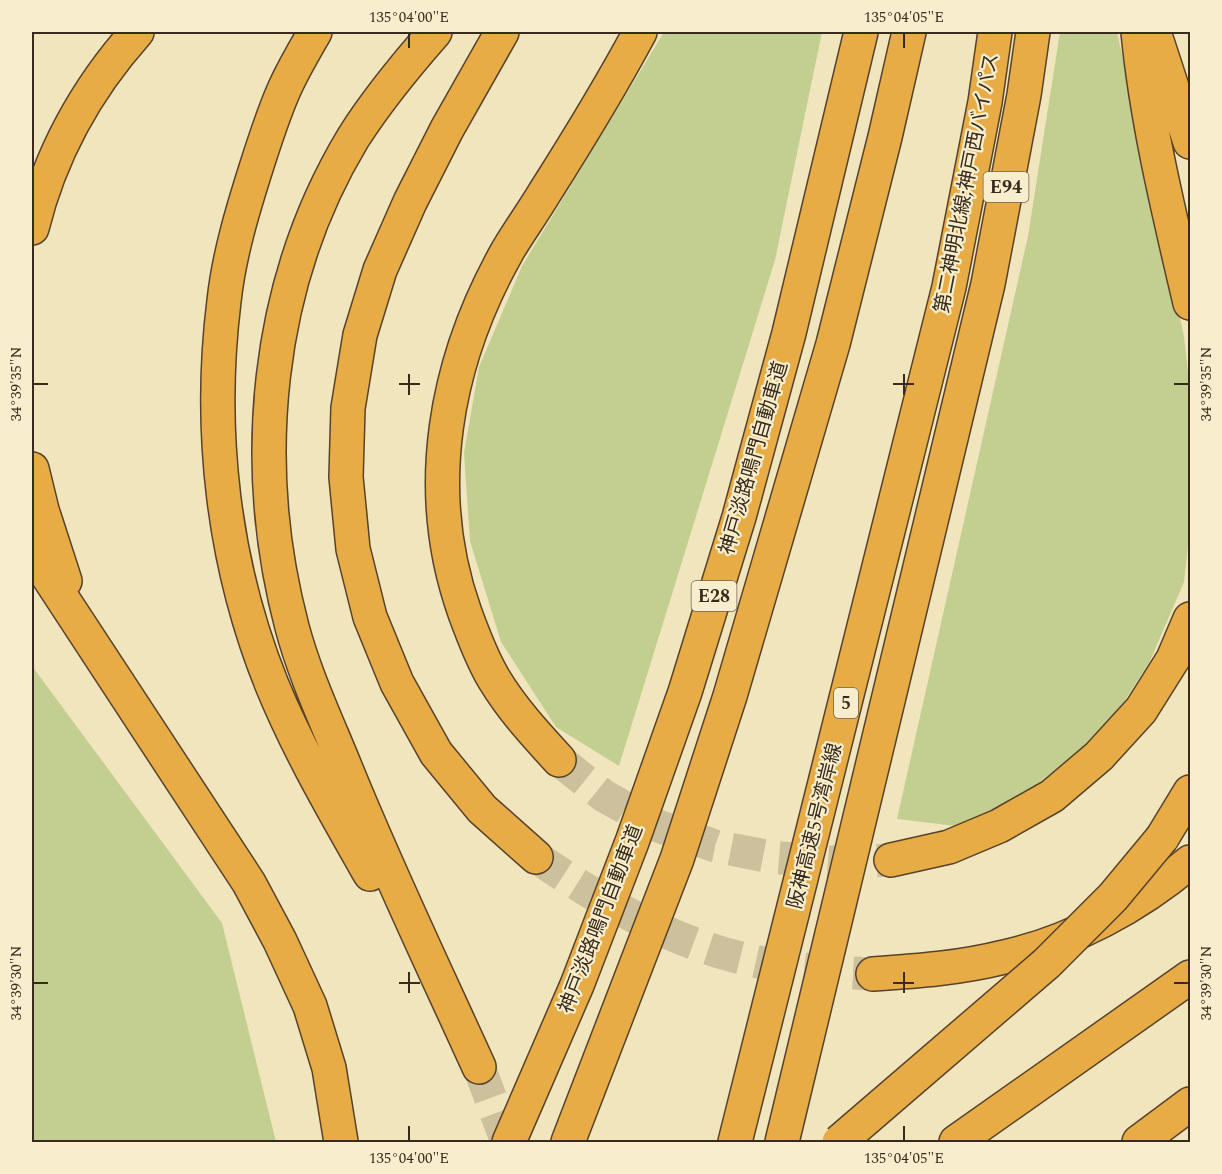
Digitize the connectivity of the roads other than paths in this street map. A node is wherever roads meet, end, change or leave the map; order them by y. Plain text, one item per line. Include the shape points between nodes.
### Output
1 (137, 32) edge
2 (315, 32) edge
3 (435, 32) edge
4 (502, 32) edge
5 (640, 32) edge
6 (861, 32) edge
7 (909, 32) edge
8 (995, 32) edge
9 (1033, 32) edge
10 (1138, 32) edge
11 (1154, 32) edge
12 (1191, 142) edge
13 (32, 228) edge
14 (1191, 303) edge
15 (937, 333) joint
16 (974, 341) joint
17 (32, 469) edge
18 (32, 552) edge
19 (1191, 619) edge
20 (99, 657) junction
21 (559, 760) tunnel mouth
22 (1191, 792) edge
23 (536, 857) tunnel mouth
24 (891, 860) tunnel mouth
25 (1191, 861) edge
26 (873, 974) tunnel mouth
27 (1191, 977) edge
28 (1191, 1104) edge
29 (341, 1143) edge
30 (508, 1143) edge
31 (568, 1143) edge
32 (735, 1143) edge
33 (782, 1143) edge
34 (839, 1143) edge
35 (956, 1143) edge
36 (1139, 1143) edge

1 - 13 highway via 90,93 69,128 39,198
2 - 3 highway via 283,92 239,222 224,299 217,379 219,459 229,534 247,610 272,684 304,758 479,1067 371,831 314,692 280,572 268,476 269,413 279,338 301,255 322,200 353,138 395,78
4 - 23 highway via 447,129 380,270 360,335 348,408 346,477 353,549 370,617 397,683 436,753 482,809
5 - 21 highway via 508,250 460,359 447,417 442,471 444,528 453,581 493,678 522,719
6 - 30 highway, 神戸淡路鳴門自動車道 / E28 via 789,333 739,517 685,692 577,985
7 - 31 highway, E28 via 833,344 730,696 677,859
8 - 15 highway, 第二神明北線;神戸西バイパス / E94 via 985,102
9 - 16 highway, 第二神明北線;神戸西バイパス / E94 via 1022,106
10 - 14 highway via 1147,110
11 - 12 highway
15 - 32 highway, 阪神高速5号湾岸線 / 5
16 - 33 highway, 5
17 - 20 highway via 58,563
18 - 20 highway
19 - 24 highway via 1173,659 1141,710 1099,756 1052,796 999,826 949,847
20 - 29 highway via 249,883 280,941 310,1006 329,1068
22 - 34 highway, bridge via 1162,837 1113,897 1047,963
25 - 26 highway via 1113,915 1060,940 1005,957 939,969
27 - 35 highway
28 - 36 highway

